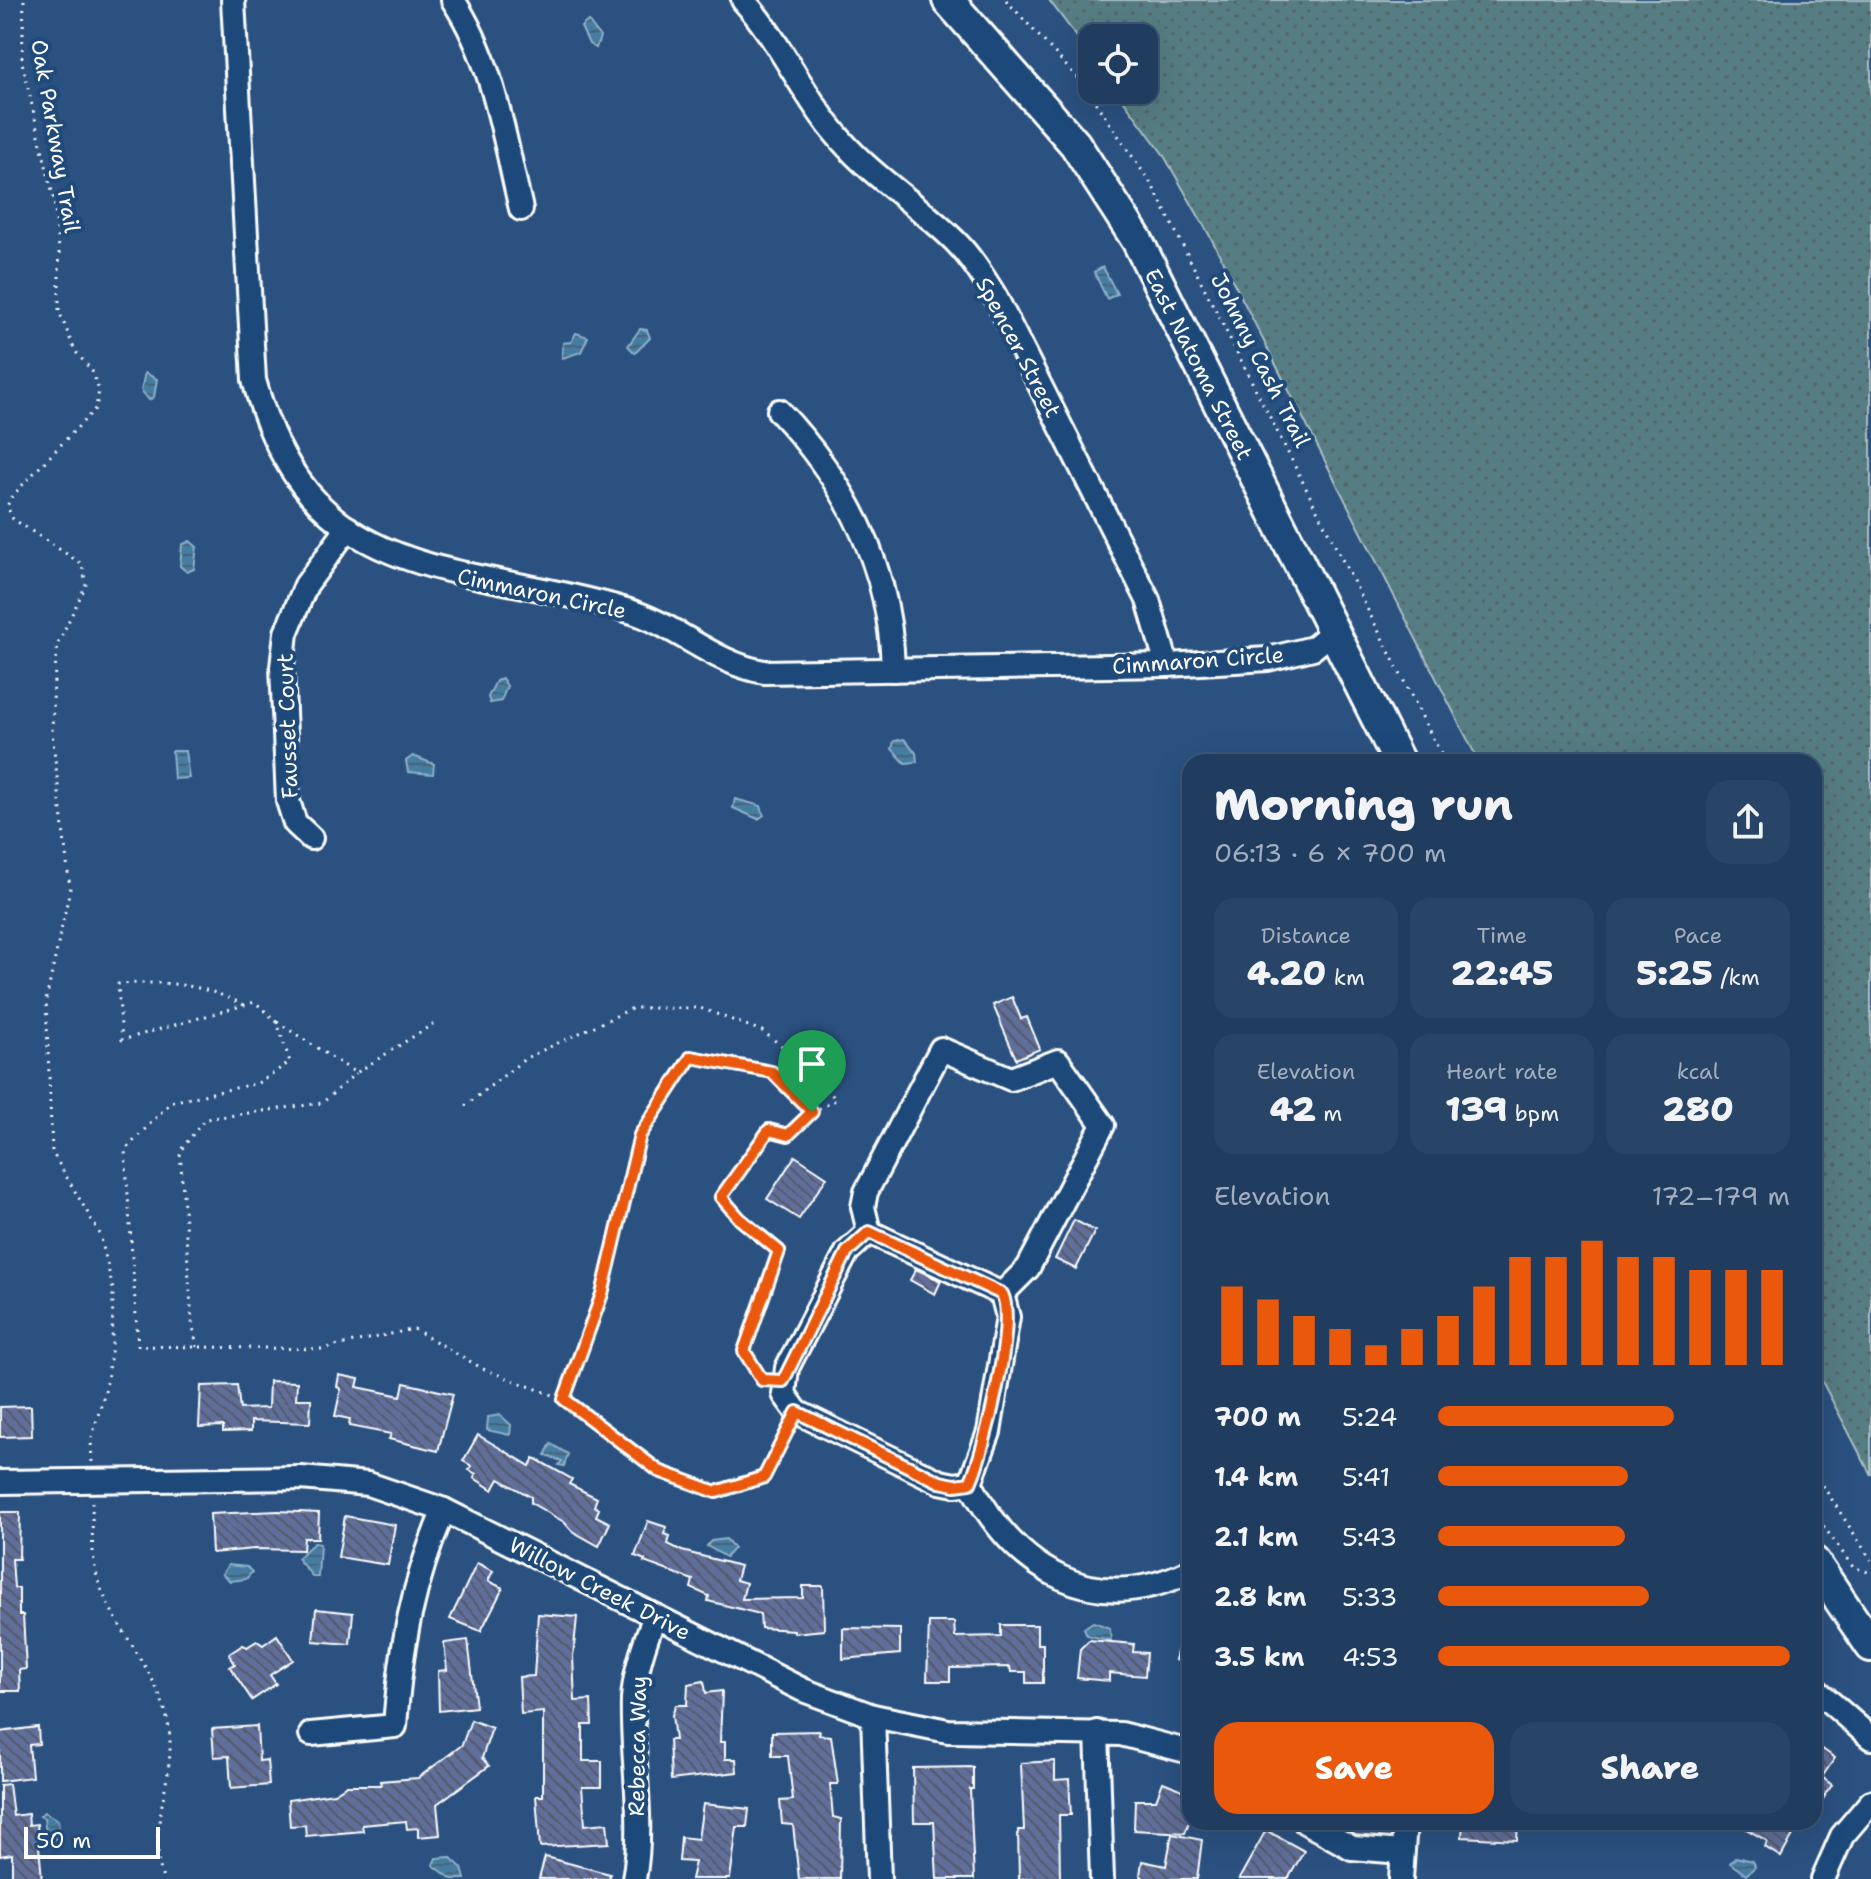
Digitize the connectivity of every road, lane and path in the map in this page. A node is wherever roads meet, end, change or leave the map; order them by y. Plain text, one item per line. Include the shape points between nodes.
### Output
1 (24, 0) edge
2 (233, 0) edge
3 (453, 0) edge
4 (743, 0) edge
5 (948, 0) edge
6 (1006, 0) edge
7 (521, 209) dead end
8 (779, 411) dead end
9 (348, 528) junction
10 (1333, 632) junction
11 (1167, 665) junction
12 (893, 670) junction
13 (1395, 754) edge
14 (1441, 754) edge
15 (311, 838) dead end
16 (244, 1005) junction
17 (277, 1022) junction
18 (433, 1024) dead end
19 (356, 1073) junction
20 (465, 1106) dead end
21 (812, 1112) junction
22 (869, 1232) junction
23 (1002, 1294) junction
24 (197, 1348) junction
25 (783, 1381) junction
26 (564, 1399) junction
27 (797, 1412) junction
28 (91, 1460) dead end
29 (0, 1482) edge
30 (970, 1483) junction
31 (1822, 1484) edge
32 (92, 1498) dead end
33 (444, 1510) junction
34 (1822, 1524) edge
35 (1871, 1560) edge
36 (1871, 1573) edge
37 (1822, 1574) edge
38 (1182, 1575) edge
39 (655, 1616) junction
40 (1871, 1646) edge
41 (1822, 1695) edge
42 (873, 1716) junction
43 (1097, 1732) junction
44 (311, 1734) dead end
45 (1871, 1738) edge
46 (1182, 1750) edge
47 (1871, 1802) edge
48 (1319, 1830) edge
49 (1404, 1830) edge
50 (1402, 1852) junction
51 (163, 1879) edge
52 (634, 1879) edge
53 (879, 1879) edge
54 (1102, 1879) edge
55 (1401, 1879) edge
56 (1823, 1879) edge

1 - 28 path, Oak Parkway Trail via 22,62 54,200 59,311 99,390 96,408 7,506 13,519 82,564 86,585 58,643 54,680 52,732 70,889 46,1000 52,1152 100,1234 113,1289 112,1346
2 - 9 street, Cimmaron Circle via 254,380 282,453 321,504
3 - 7 street via 485,62
4 - 11 street, Spencer Street via 839,138 974,263 1148,600
5 - 10 main road, East Natoma Street via 1039,99 1108,191
6 - 14 path, Johnny Cash Trail via 1082,83 1152,185
8 - 12 street via 829,469 866,537 886,599
9 - 12 street, Cimmaron Circle via 419,565 625,609 750,669
9 - 15 street, Fausset Court via 302,593 283,650 288,801 295,823
10 - 11 street, Cimmaron Circle via 1313,648 1290,656
10 - 13 main road, East Natoma Street
11 - 12 street, Cimmaron Circle
16 - 16 path via 122,1040 118,984 171,981 221,993
16 - 17 path via 255,1002
17 - 19 path
17 - 24 path via 290,1062 258,1083 171,1102 125,1150 138,1346
18 - 19 path
19 - 24 path via 322,1103 205,1119 180,1151
20 - 21 path via 526,1058 633,1008 700,1008 762,1031 810,1067 836,1100
21 - 25 path via 788,1135 769,1130 721,1197 779,1251 744,1351 762,1380
21 - 26 path via 772,1072 691,1057 640,1135 602,1294
22 - 23 street
22 - 23 street via 863,1207 866,1192 941,1049 1011,1079 1058,1061 1103,1125 1028,1268
22 - 25 street via 847,1252
23 - 30 street via 1008,1317 989,1432
24 - 26 path via 321,1349 414,1329 485,1370
25 - 27 street via 784,1394
26 - 27 path via 659,1471 716,1492 764,1477
27 - 30 street via 940,1482
29 - 33 street, Willow Creek Drive via 336,1479 368,1484
30 - 38 street via 1028,1561 1063,1580 1132,1589
31 - 35 path
32 - 51 path via 99,1584 169,1728 156,1825
33 - 39 street, Willow Creek Drive
33 - 44 street via 407,1615 395,1726
34 - 36 path via 1853,1567
37 - 40 main road
39 - 42 street, Willow Creek Drive via 803,1690
39 - 52 street, Rebecca Way via 640,1656 633,1699
41 - 45 street
42 - 43 street, Willow Creek Drive via 948,1731
42 - 53 street
43 - 46 street, Willow Creek Drive
43 - 54 street
47 - 56 street via 1842,1836
48 - 50 street via 1352,1848
49 - 50 street
50 - 55 street

